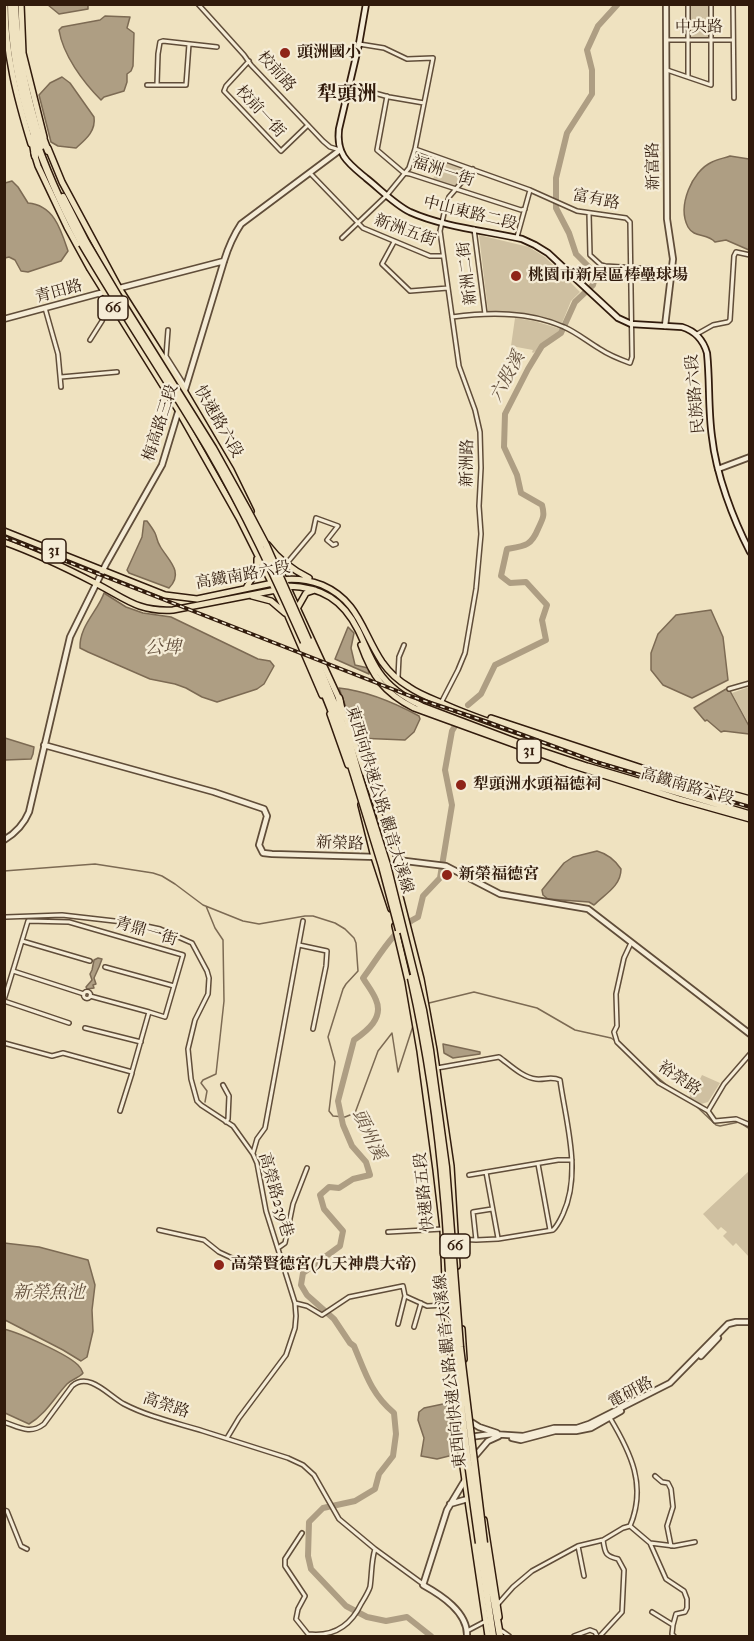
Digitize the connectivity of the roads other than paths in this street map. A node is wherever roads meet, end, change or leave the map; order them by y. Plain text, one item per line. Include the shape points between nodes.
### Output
1 (5, 4) edge
2 (13, 4) edge
3 (21, 4) edge
4 (198, 4) edge
5 (366, 4) edge
6 (666, 4) edge
7 (688, 4) edge
8 (711, 4) edge
9 (733, 4) edge
10 (666, 40) junction
11 (688, 40) junction
12 (711, 40) junction
13 (733, 40) junction
14 (189, 44) junction
15 (359, 44) junction
16 (217, 47) dead end
17 (249, 61) junction
18 (666, 70) junction
19 (688, 77) junction
20 (157, 84) junction
21 (147, 85) dead end
22 (349, 86) junction
23 (387, 96) junction
24 (734, 98) dead end
25 (26, 99) junction
26 (424, 103) junction
27 (308, 125) junction
28 (415, 149) junction
29 (340, 150) junction
30 (48, 151) junction
31 (35, 156) junction
32 (473, 169) junction
33 (310, 173) junction
34 (404, 173) junction
35 (456, 189) junction
36 (530, 190) junction
37 (387, 195) junction
38 (525, 209) junction
39 (589, 213) junction
40 (441, 222) junction
41 (358, 223) junction
42 (474, 229) junction
43 (342, 238) dead end
44 (517, 238) junction
45 (394, 242) junction
46 (750, 255) edge
47 (443, 256) junction
48 (224, 261) junction
49 (630, 268) junction
50 (671, 270) junction
51 (119, 288) junction
52 (448, 288) junction
53 (101, 293) junction
54 (45, 308) junction
55 (485, 314) junction
56 (452, 317) junction
57 (4, 319) edge
58 (631, 324) junction
59 (665, 326) junction
60 (168, 330) dead end
61 (697, 334) junction
62 (90, 340) dead end
63 (117, 372) dead end
64 (61, 377) junction
65 (61, 387) dead end
66 (185, 390) junction
67 (178, 410) junction
68 (750, 457) edge
69 (718, 469) junction
70 (4, 531) edge
71 (4, 542) edge
72 (336, 544) dead end
73 (268, 545) junction
74 (255, 549) junction
75 (750, 552) edge
76 (286, 565) junction
77 (103, 571) junction
78 (285, 580) junction
79 (96, 583) junction
80 (271, 583) junction
81 (289, 586) junction
82 (327, 587) junction
83 (246, 588) junction
84 (315, 589) junction
85 (274, 590) junction
86 (239, 596) junction
87 (298, 607) junction
88 (288, 616) junction
89 (354, 623) junction
90 (404, 645) dead end
91 (398, 679) junction
92 (750, 682) edge
93 (729, 689) dead end
94 (339, 698) junction
95 (325, 702) junction
96 (443, 704) junction
97 (535, 737) junction
98 (345, 738) junction
99 (559, 743) junction
100 (44, 745) junction
101 (571, 747) junction
102 (533, 748) junction
103 (542, 753) junction
104 (572, 761) junction
105 (357, 777) junction
106 (749, 800) edge
107 (748, 815) edge
108 (4, 840) edge
109 (374, 857) junction
110 (390, 859) junction
111 (6, 917) dead end
112 (303, 921) dead end
113 (22, 941) junction
114 (631, 942) junction
115 (298, 945) junction
116 (90, 961) dead end
117 (105, 967) dead end
118 (13, 971) junction
119 (174, 986) junction
120 (4, 1001) edge
121 (149, 1012) junction
122 (69, 1023) dead end
123 (85, 1028) dead end
124 (313, 1029) dead end
125 (750, 1034) edge
126 (141, 1042) junction
127 (4, 1043) edge
128 (750, 1054) edge
129 (437, 1068) junction
130 (132, 1072) junction
131 (223, 1085) dead end
132 (120, 1111) dead end
133 (708, 1111) junction
134 (226, 1122) junction
135 (750, 1125) edge
136 (253, 1154) junction
137 (572, 1160) junction
138 (538, 1164) junction
139 (307, 1168) dead end
140 (486, 1172) junction
141 (469, 1175) dead end
142 (492, 1209) junction
143 (442, 1229) junction
144 (159, 1230) dead end
145 (550, 1230) junction
146 (388, 1232) dead end
147 (455, 1239) junction
148 (498, 1239) junction
149 (476, 1240) junction
150 (278, 1248) junction
151 (283, 1265) junction
152 (405, 1296) junction
153 (295, 1303) junction
154 (421, 1303) junction
155 (446, 1305) junction
156 (750, 1323) edge
157 (398, 1324) dead end
158 (414, 1327) dead end
159 (609, 1416) junction
160 (4, 1422) edge
161 (471, 1422) junction
162 (472, 1436) junction
163 (503, 1436) junction
164 (227, 1438) junction
165 (459, 1440) junction
166 (476, 1455) junction
167 (655, 1476) dead end
168 (465, 1480) junction
169 (481, 1496) junction
170 (468, 1499) junction
171 (450, 1504) junction
172 (4, 1510) edge
173 (630, 1526) junction
174 (302, 1533) dead end
175 (603, 1540) junction
176 (695, 1542) dead end
177 (650, 1543) junction
178 (578, 1546) junction
179 (671, 1546) junction
180 (27, 1549) dead end
181 (375, 1549) junction
182 (584, 1576) dead end
183 (423, 1585) junction
184 (498, 1604) junction
185 (652, 1612) dead end
186 (486, 1621) junction
187 (672, 1625) junction
188 (467, 1634) edge
189 (502, 1635) edge
190 (488, 1636) edge
191 (493, 1636) edge
192 (509, 1636) edge
193 (574, 1636) edge
194 (598, 1636) edge
195 (674, 1636) edge

1 - 31 main road, 快速路六段 / 66 via 11,68
2 - 25 highway, 東西向快速公路 觀音大溪線 / 66
3 - 30 main road, 快速路六段 / 66 via 23,53
4 - 17 street, 校前路
5 - 15 street
6 - 10 street, 新富路
7 - 11 street
8 - 12 street
9 - 13 street
10 - 11 street, 中央路
10 - 18 street, 新富路
11 - 12 street, 中央路
11 - 19 street
12 - 13 street, 中央路
12 - 19 street via 711,86
13 - 24 street
14 - 16 street
14 - 20 street via 186,85
14 - 20 street via 159,42
15 - 22 street
15 - 26 street via 384,48 407,59 433,58
17 - 27 street, 校前路
17 - 27 street, 校前一街 via 224,91 281,151
18 - 19 street
18 - 50 street, 新富路
20 - 21 street
22 - 23 street
22 - 29 street via 339,129
23 - 26 street
23 - 34 street, 福洲一街 via 376,150
25 - 30 highway
25 - 31 highway
25 - 98 highway, 東西向快速公路 觀音大溪線 / 66, bridge via 44,164 66,214 113,298 209,450 262,547
26 - 28 street
27 - 29 street, 校前路 via 330,147
28 - 32 street, 富有路
28 - 34 street
29 - 33 street, 梅高路三段
29 - 37 street, 中山東路二段 via 348,163
30 - 51 main road, 快速路六段 / 66
31 - 53 main road, 快速路六段 / 66
32 - 35 street
32 - 36 street, 富有路
33 - 41 street, 新洲五街
33 - 48 street, 梅高路三段 via 241,224
34 - 35 street, 福洲一街
34 - 37 street
35 - 38 street, 福洲一街
35 - 40 street
36 - 38 street
36 - 39 street, 富有路 via 565,207
37 - 40 street, 中山東路二段 via 410,212
37 - 41 street
38 - 44 street
39 - 49 street via 590,255 601,265
39 - 49 street, 富有路 via 629,220
40 - 42 street, 中山東路二段
40 - 47 street, 新洲路
41 - 43 street
41 - 45 street, 新洲五街
42 - 44 street, 中山東路二段
42 - 55 street, 新洲二街
44 - 58 street, 中山東路二段 via 548,253 618,318
45 - 47 street, 新洲五街 via 430,256
45 - 52 street via 382,264 410,291
46 - 61 street via 736,252 734,256 730,320
47 - 52 street, 新洲路
48 - 51 street, 青田路
48 - 66 street, 梅高路三段
49 - 50 street
49 - 58 street, 富有路
50 - 59 street, 新富路
51 - 53 street, 青田路
51 - 66 main road, 快速路六段 / 66
52 - 56 street, 新洲路
53 - 54 street, 青田路
53 - 62 street via 107,308
53 - 67 main road, 快速路六段 / 66
54 - 57 street, 青田路
54 - 64 street
55 - 56 street
55 - 58 street, 富有路 via 520,315 562,326 630,363
56 - 96 street, 新洲路 via 459,366 480,432 481,534 465,653
58 - 59 street, 民族路六段
59 - 61 street, 民族路六段 via 690,329
60 - 66 street via 166,356
61 - 69 street, 民族路六段 via 707,353
63 - 64 street
64 - 65 street
66 - 67 street, 梅高路三段
66 - 73 main road, 快速路六段 / 66
67 - 74 main road, 快速路六段 / 66
67 - 77 street, 梅高路三段 via 162,465
68 - 69 street
69 - 75 street, 民族路六段
70 - 77 main road, 高鐵南路六段 / 31
71 - 79 main road, 高鐵南路六段 / 31
72 - 76 street via 327,540 338,526 316,518 313,532
73 - 76 main road, 31
73 - 78 main road, 快速路六段 / 66
74 - 80 main road, 快速路六段 / 66
74 - 83 main road via 257,570
76 - 82 main road, 31
77 - 79 street, 梅高路三段
77 - 83 main road, 高鐵南路六段 / 31 via 165,595 187,598 211,597
78 - 80 main road, 高鐵南路六段 / 31
78 - 81 main road, 快速路六段 / 66
78 - 82 main road, 高鐵南路六段 / 31 via 308,579
79 - 86 main road, 高鐵南路六段 / 31 via 127,602 156,611
79 - 100 street, 梅高路三段 via 69,637
80 - 83 main road, 高鐵南路六段 / 31
80 - 85 main road, 快速路六段 / 66
81 - 84 main road, 高鐵南路六段 / 31
81 - 85 main road, 高鐵南路六段 / 31
81 - 87 main road, 快速路六段 / 66
82 - 91 main road, 高鐵南路六段 / 31 via 354,610 382,662
84 - 87 main road via 306,593
84 - 89 main road, 高鐵南路六段 / 31 via 334,600
85 - 86 main road, 高鐵南路六段 / 31
85 - 88 main road, 快速路六段 / 66
86 - 88 main road via 271,601
87 - 94 main road, 快速路六段 / 66
88 - 95 main road, 快速路六段 / 66
89 - 102 main road, 高鐵南路六段 / 31 via 380,673 406,698
89 - 103 main road, 高鐵南路六段 / 31 via 369,667 394,697 414,708
90 - 91 street
91 - 96 main road, 高鐵南路六段 / 31
92 - 93 street
94 - 98 highway
94 - 110 main road, 快速路六段 / 66 via 378,810
95 - 98 highway
95 - 109 main road, 快速路六段 / 66 via 358,794
96 - 97 main road, 高鐵南路六段 / 31
96 - 99 main road, 高鐵南路六段 / 31
97 - 99 main road, 高鐵南路六段 / 31
97 - 102 main road
98 - 105 highway, 東西向快速公路 觀音大溪線 / 66
99 - 101 main road, 高鐵南路六段 / 31
99 - 103 main road
100 - 108 street, 梅高路三段 via 29,812 18,830
100 - 109 street, 新榮路 via 264,809 267,816 259,845 263,853
101 - 104 main road
101 - 106 main road, 高鐵南路六段 / 31
101 - 106 main road, 高鐵南路六段 / 31 via 726,797
102 - 103 main road, 高鐵南路六段 / 31
103 - 104 main road, 高鐵南路六段 / 31
103 - 107 main road, 高鐵南路六段 / 31 via 641,788 729,814
104 - 107 main road, 高鐵南路六段 / 31
105 - 189 highway, 東西向快速公路 觀音大溪線 / 66, bridge via 387,865 430,1050 446,1167 464,1388 484,1543
105 - 191 highway, 東西向快速公路 觀音大溪線 / 66, bridge via 406,958 434,1104 459,1388
109 - 110 street, 新榮路
109 - 143 main road, 快速路五段 / 66, bridge via 395,924 413,1012
110 - 114 street, 新榮路 via 447,866 500,894 588,909
110 - 129 main road, 快速路五段 / 66 via 421,979
111 - 134 street, 高榮路239巷 via 62,915 132,923 160,929 192,943 207,971 209,986 189,1041 191,1079 197,1101
112 - 115 street
113 - 116 street
113 - 118 street
113 - 119 street, 青鼎一街 via 28,921 69,922 99,930 183,955
114 - 125 street, 新榮路
114 - 133 street, 裕榮路 via 616,994 617,1042 659,1083
115 - 124 street via 327,951
115 - 136 street via 265,1128
117 - 119 street
118 - 120 street
118 - 121 street via 84,994 88,999 90,996
119 - 121 street, 青鼎一街 via 165,1017
120 - 122 street
121 - 126 street
123 - 126 street
126 - 130 street
127 - 130 street via 52,1056 63,1053
128 - 133 street via 724,1084
129 - 137 street via 499,1057 535,1079 560,1080
129 - 147 main road, 快速路五段 / 66 via 451,1166
130 - 132 street
131 - 134 street via 229,1096
133 - 135 street, 裕榮路 via 715,1120 736,1119
134 - 136 street, 高榮路239巷
136 - 150 street, 高榮路239巷
137 - 138 street
137 - 145 street via 569,1200 557,1226
138 - 140 street
138 - 145 street
139 - 150 street via 293,1204 285,1243
140 - 141 street
140 - 142 street
142 - 148 street
142 - 149 street via 473,1212
143 - 146 street
143 - 155 main road, 快速路五段 / 66
144 - 151 street via 204,1240 245,1267
145 - 148 street
147 - 149 street
147 - 161 main road, 快速路五段 / 66
148 - 149 street
150 - 151 street, 高榮路239巷
151 - 153 street, 高榮路239巷
152 - 153 street via 403,1286 349,1297 322,1315
152 - 154 street
152 - 157 street
153 - 164 street, 高榮路239巷 via 295,1328 286,1354
154 - 155 street
154 - 158 street
155 - 165 main road, 快速路五段 / 66
156 - 159 street, 電研路 via 728,1324 670,1383
159 - 163 street, 電研路 via 591,1428 576,1431 555,1431 521,1440
159 - 173 street via 626,1446 635,1476 638,1497
160 - 164 street, 高榮路 via 25,1430 38,1428 72,1386 81,1381 99,1386 150,1415
161 - 162 main road, 快速路五段 / 66
161 - 163 street
162 - 163 street, 電研路
162 - 165 street, 電研路
162 - 166 main road, 快速路五段 / 66
163 - 166 street via 491,1438
164 - 181 street, 高榮路 via 296,1461 309,1470 338,1517
165 - 168 main road, 快速路五段 / 66
166 - 169 main road, 快速路五段 / 66
167 - 179 street via 671,1489 673,1507 667,1526
168 - 170 main road, 快速路五段 / 66
168 - 171 street
169 - 170 street
169 - 184 main road, 快速路五段 / 66
170 - 171 street
170 - 186 main road, 快速路五段 / 66
171 - 183 street
172 - 180 street via 21,1546
173 - 175 street
173 - 177 street
174 - 181 street via 285,1559 285,1566 305,1596 296,1619 308,1634 320,1636 338,1631 356,1614 369,1588
175 - 178 street
175 - 194 street via 605,1552 618,1559 624,1570 622,1612
176 - 179 street
177 - 179 street
177 - 187 street via 666,1579 687,1594 687,1608 676,1614
178 - 182 street
178 - 184 street via 523,1577
181 - 183 street
183 - 188 street via 443,1596 462,1617
184 - 189 main road, 快速路五段 / 66
185 - 187 street
186 - 188 street
186 - 190 main road, 快速路五段 / 66
187 - 195 street
189 - 192 street
193 - 194 street via 590,1630

